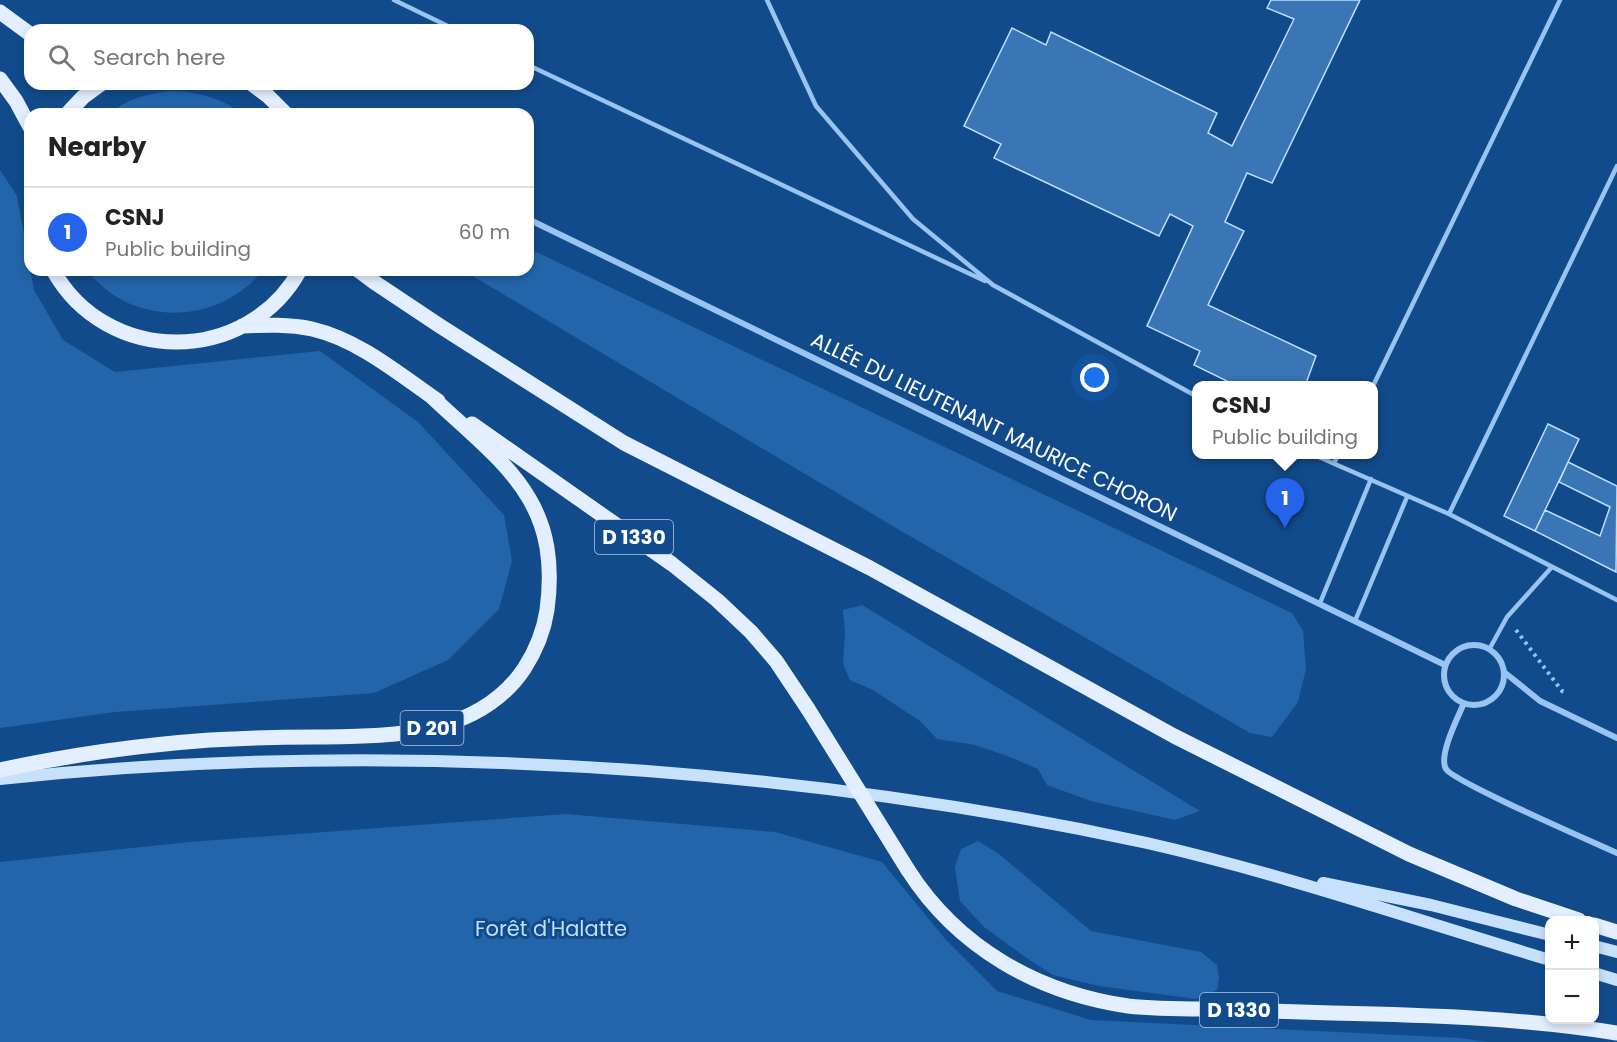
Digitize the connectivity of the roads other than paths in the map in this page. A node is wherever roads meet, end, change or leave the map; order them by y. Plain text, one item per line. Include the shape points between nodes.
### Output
1 (394, 0) edge
2 (766, 0) edge
3 (1560, 0) edge
4 (0, 12) edge
5 (444, 24) edge
6 (24, 30) edge
7 (534, 68) edge
8 (0, 78) edge
9 (93, 90) edge
10 (260, 90) edge
11 (73, 108) edge
12 (280, 108) edge
13 (24, 116) edge
14 (1617, 166) edge
15 (534, 222) edge
16 (57, 276) edge
17 (295, 276) edge
18 (366, 276) edge
19 (993, 285) junction
20 (242, 326) junction
21 (1375, 381) edge
22 (1192, 393) edge
23 (431, 396) junction
24 (1323, 459) edge
25 (1336, 459) edge
26 (1334, 464) junction
27 (1371, 479) junction
28 (1407, 497) junction
29 (1449, 514) junction
30 (1551, 568) junction
31 (1617, 600) edge
32 (1320, 603) junction
33 (1355, 621) junction
34 (1490, 648) junction
35 (1445, 665) junction
36 (1504, 672) junction
37 (1464, 703) junction
38 (1617, 738) edge
39 (0, 770) edge
40 (0, 779) edge
41 (1617, 853) edge
42 (1257, 870) junction
43 (1565, 916) edge
44 (1599, 927) edge
45 (1617, 932) edge
46 (1545, 934) edge
47 (1599, 947) edge
48 (1617, 952) edge
49 (1545, 958) edge
50 (1599, 975) edge
51 (1617, 980) edge
52 (1617, 1033) edge

1 - 5 lane
2 - 19 lane via 816,106 913,219
3 - 21 lane
4 - 6 main road
7 - 19 lane
8 - 13 main road
9 - 11 main road
10 - 12 main road
14 - 29 lane
15 - 32 street, ALLÉE DU LIEUTENANT MAURICE CHORON
16 - 20 main road via 89,312 133,336 170,343 195,342
17 - 20 main road via 276,301
18 - 43 main road via 624,443 870,568 1174,736 1409,854
19 - 22 lane
20 - 23 main road, D 1330 via 281,325 328,334 360,348
23 - 39 main road, D 201 via 517,478 530,497 549,556 547,614 541,632 527,664 493,703 464,718 413,732 177,743
23 - 52 main road, D 1330, bridge via 698,583 751,632 776,661 933,904 981,949 1030,978 1088,998 1152,1008 1503,1019
24 - 26 lane
25 - 26 lane
26 - 27 lane
27 - 28 lane
27 - 32 lane
28 - 29 lane
28 - 33 lane
29 - 30 lane
30 - 31 lane
30 - 34 lane via 1507,617
32 - 33 street, ALLÉE DU LIEUTENANT MAURICE CHORON
33 - 35 street, ALLÉE DU LIEUTENANT MAURICE CHORON
34 - 35 street via 1459,648
34 - 36 street
35 - 37 street via 1445,684
36 - 37 street via 1502,687 1492,699 1479,705
36 - 38 street via 1540,700
37 - 41 street via 1443,759 1446,770
40 - 42 main road, D 201 via 122,768 310,759 600,767 878,794 1058,825
42 - 46 main road, D 201 via 1404,899
42 - 49 main road, D 201
44 - 45 main road
47 - 48 main road
50 - 51 main road

